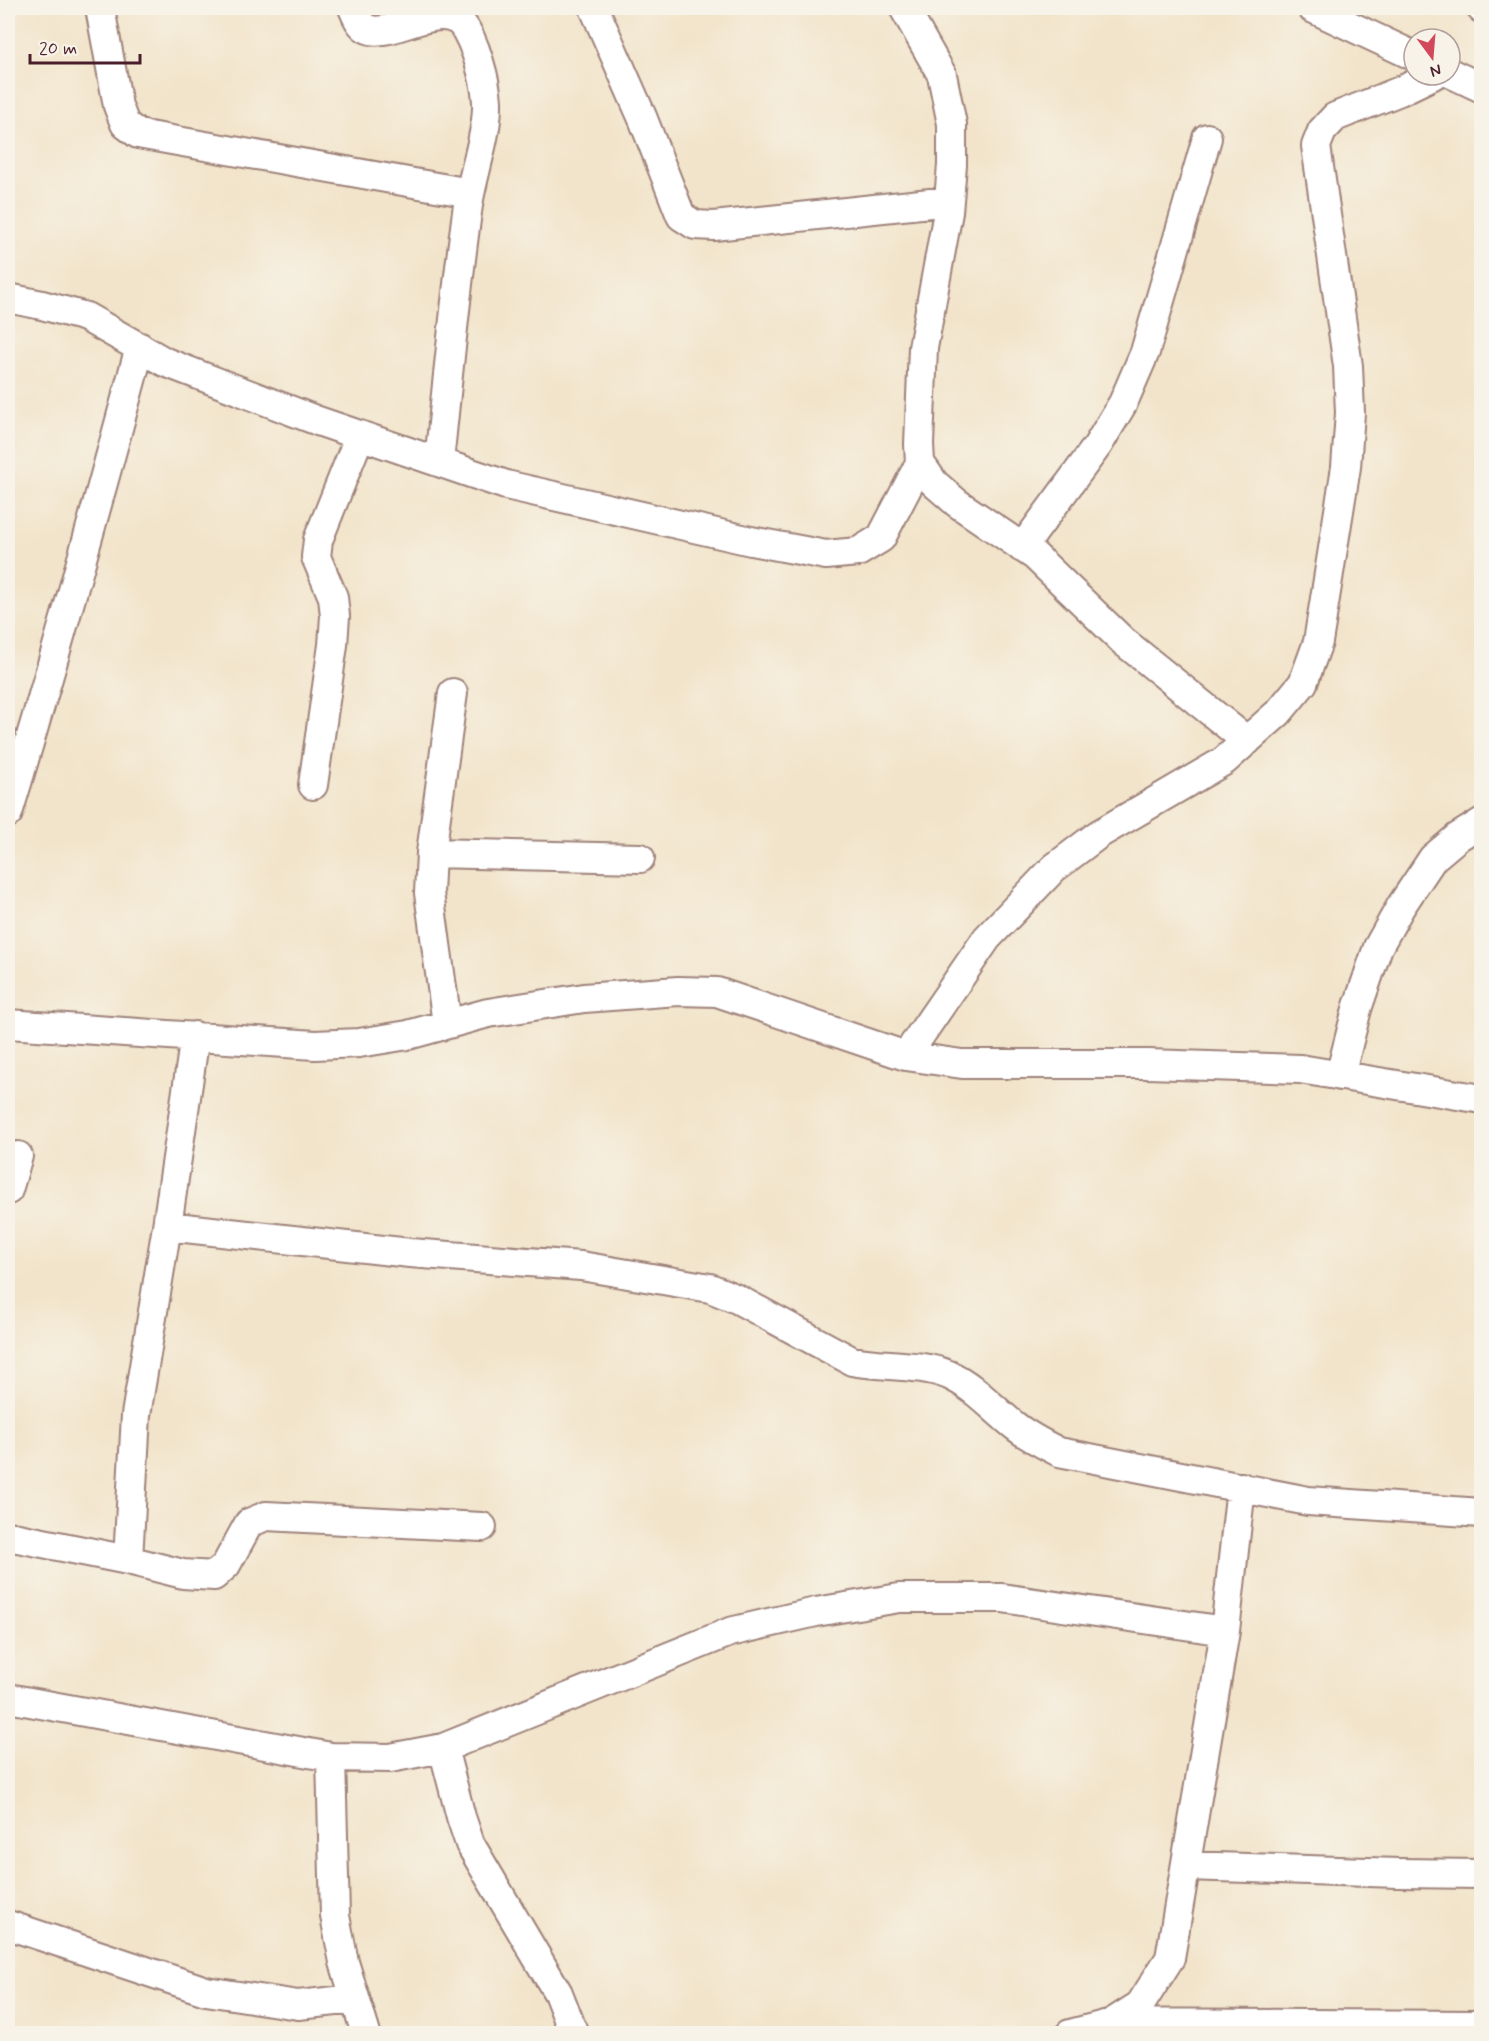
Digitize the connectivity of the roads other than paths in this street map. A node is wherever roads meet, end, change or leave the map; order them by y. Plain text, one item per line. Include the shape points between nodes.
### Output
1 (100, 8) edge
2 (353, 8) edge
3 (594, 8) edge
4 (904, 8) edge
5 (1312, 8) edge
6 (1402, 50) edge
7 (1462, 79) edge
8 (1408, 87) edge
9 (1482, 88) edge
10 (1207, 138) dead end
11 (470, 194) junction
12 (949, 201) junction
13 (8, 298) edge
14 (140, 347) junction
15 (360, 435) junction
16 (438, 462) junction
17 (920, 463) junction
18 (1022, 548) junction
19 (453, 693) dead end
20 (1247, 741) junction
21 (313, 785) dead end
22 (8, 813) edge
23 (1482, 822) edge
24 (431, 854) junction
25 (640, 858) dead end
26 (8, 1024) edge
27 (447, 1024) junction
28 (195, 1036) junction
29 (906, 1056) junction
30 (1340, 1076) junction
31 (1482, 1099) edge
32 (18, 1156) dead end
33 (8, 1190) edge
34 (167, 1226) junction
35 (1240, 1487) junction
36 (1482, 1513) edge
37 (482, 1527) dead end
38 (8, 1536) edge
39 (128, 1560) junction
40 (1225, 1631) junction
41 (8, 1698) edge
42 (443, 1748) junction
43 (331, 1757) junction
44 (1186, 1866) junction
45 (1482, 1874) edge
46 (8, 1925) edge
47 (355, 1999) junction
48 (1112, 2023) junction
49 (1482, 2025) edge
50 (366, 2034) edge
51 (574, 2034) edge
52 (1070, 2034) edge

1 - 11 street via 118,106 124,124 138,134
2 - 11 street via 358,21 367,29 378,30 432,14 449,15 462,23 474,49 487,103
3 - 12 street via 681,216 695,225
4 - 12 street via 942,75 952,124
5 - 6 street
7 - 9 street
8 - 20 street via 1335,117 1322,130 1316,146 1348,366 1346,467 1318,642 1303,683
10 - 18 street via 1145,352 1124,403
11 - 16 street
12 - 17 street via 923,348
13 - 14 street via 86,317
14 - 15 street via 165,362
14 - 22 street
15 - 16 street
15 - 21 street via 318,540 315,557 333,597 335,616
16 - 17 street via 506,485 826,555 858,552 881,538
17 - 18 street via 934,483 957,503
18 - 20 street via 1123,641
19 - 24 street
20 - 29 street via 1224,761 1099,834 1054,868 987,938
23 - 30 street via 1432,858 1378,947
24 - 25 street
24 - 27 street via 429,893
26 - 28 street
27 - 28 street via 359,1043 315,1045
27 - 29 street via 488,1013 584,998 678,990 717,992
28 - 34 street
29 - 30 street via 962,1064 1148,1064 1300,1070
30 - 31 street
32 - 33 street
34 - 35 street via 410,1253 581,1266 710,1288 852,1361 946,1374 966,1384 1033,1439 1059,1452
34 - 39 street via 136,1415
35 - 36 street via 1308,1501
35 - 40 street
37 - 39 street via 266,1516 249,1523 226,1565 214,1576 183,1574
38 - 39 street
40 - 42 street via 1002,1598 899,1598 816,1611 730,1632
40 - 44 street
41 - 43 street
42 - 43 street via 390,1758
42 - 51 street via 470,1844 558,1993
43 - 47 street via 335,1916
44 - 45 street
44 - 48 street via 1170,1958 1140,2005
46 - 47 street via 206,1991 298,2005
47 - 50 street
48 - 49 street
48 - 52 street

